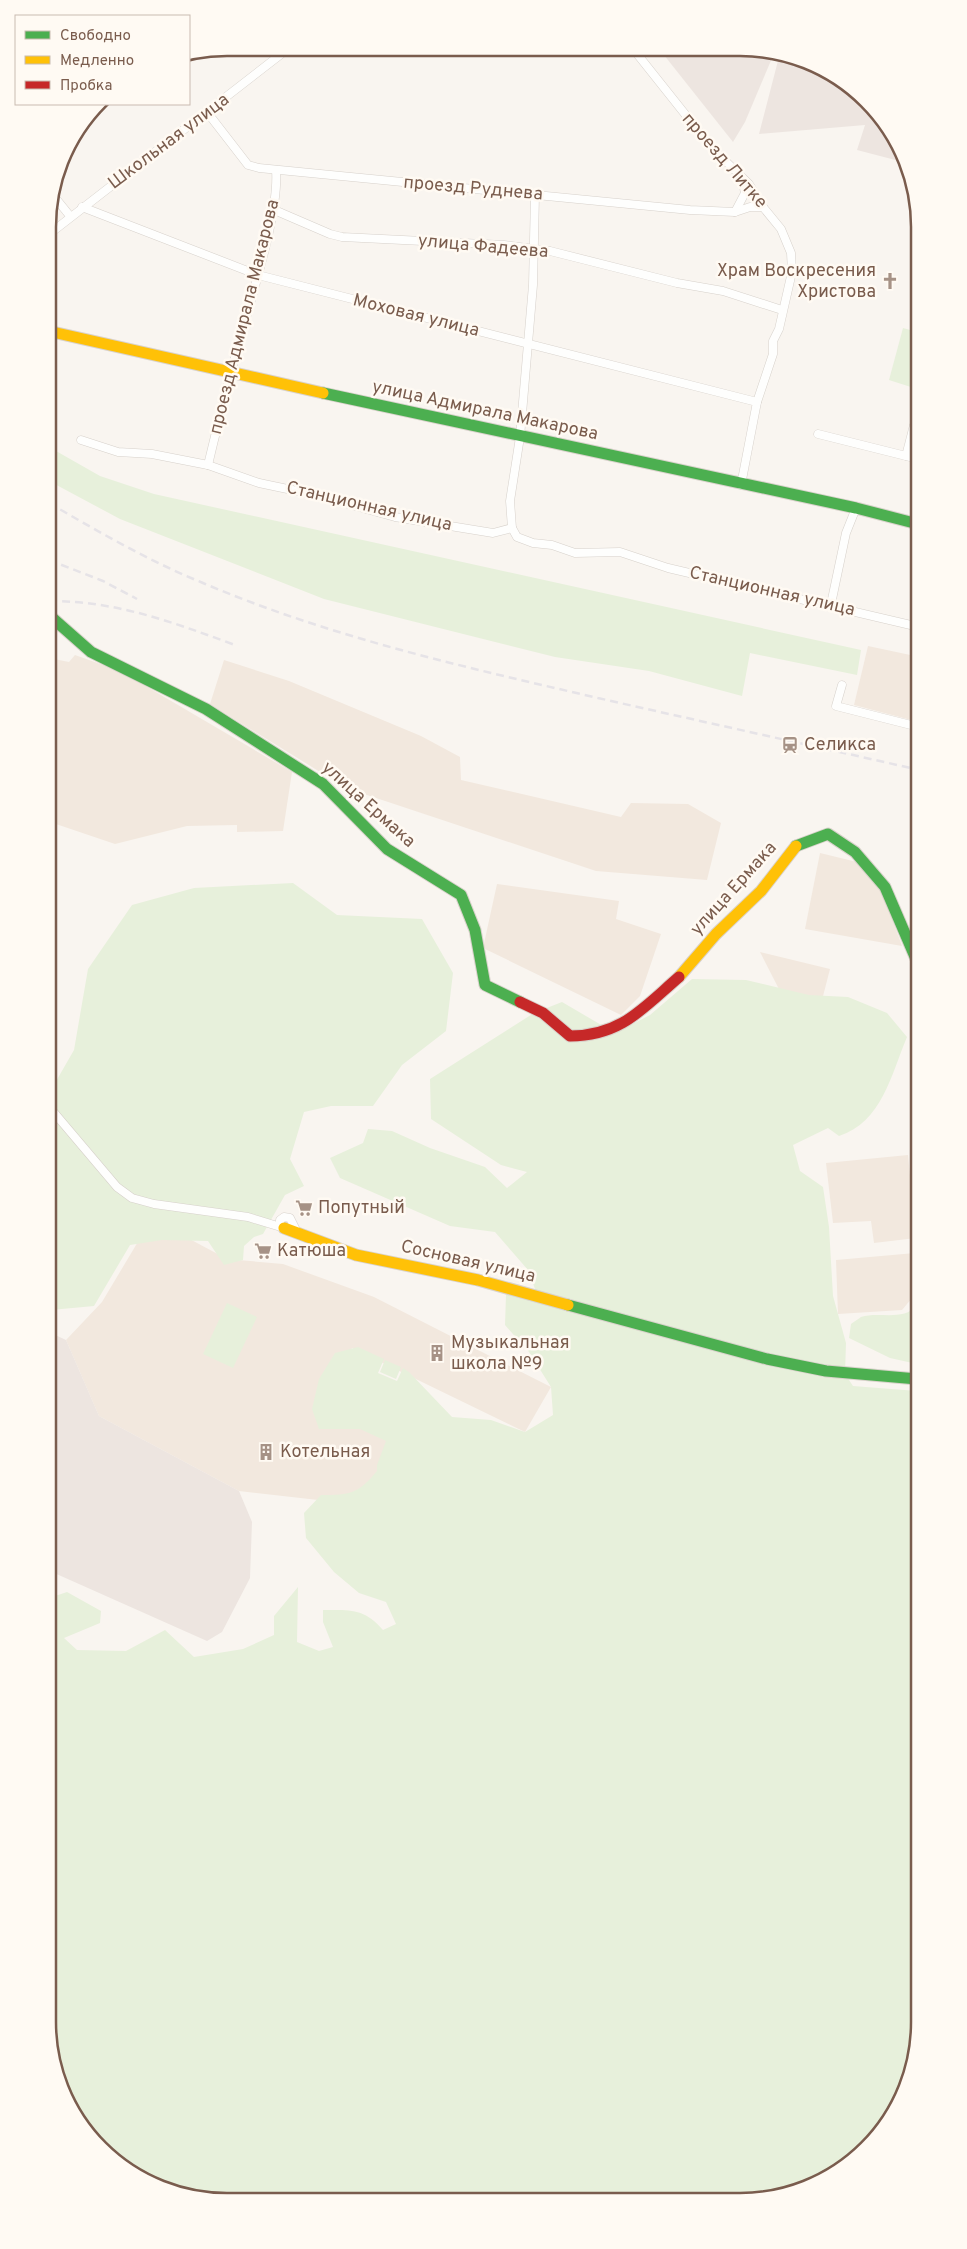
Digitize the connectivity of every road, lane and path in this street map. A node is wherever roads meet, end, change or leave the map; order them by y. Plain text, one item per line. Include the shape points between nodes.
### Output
1 (279, 56) edge
2 (639, 56) edge
3 (207, 112) junction
4 (276, 170) junction
5 (742, 178) junction
6 (535, 195) junction
7 (58, 202) edge
8 (82, 207) junction
9 (763, 207) junction
10 (272, 209) junction
11 (735, 212) junction
12 (70, 216) junction
13 (57, 227) edge
14 (534, 248) junction
15 (258, 275) junction
16 (782, 310) junction
17 (57, 333) edge
18 (528, 344) junction
19 (230, 373) junction
20 (757, 402) junction
21 (818, 434) dead end
22 (520, 437) junction
23 (911, 437) edge
24 (81, 440) dead end
25 (906, 456) junction
26 (911, 457) edge
27 (208, 465) junction
28 (741, 485) junction
29 (856, 508) junction
30 (911, 522) edge
31 (512, 528) junction
32 (831, 604) junction
33 (57, 623) edge
34 (911, 625) edge
35 (842, 685) dead end
36 (911, 725) edge
37 (911, 946) edge
38 (57, 1115) edge
39 (284, 1228) joint
40 (910, 1378) edge

1 - 3 street, Школьная улица
2 - 5 street, проезд Литке via 691,123
3 - 4 street, проезд Руднева via 248,165
3 - 8 street, Школьная улица
4 - 6 street, проезд Руднева
4 - 10 street, проезд Адмирала Макарова via 277,185
5 - 9 street, проезд Литке
5 - 11 street via 745,193
6 - 11 street, проезд Руднева
6 - 14 street
7 - 12 street
8 - 12 street, Школьная улица
8 - 15 street, Моховая улица
9 - 11 street, проезд Руднева
9 - 16 street, проезд Литке via 781,229 790,253 792,272
10 - 14 street, улица Фадеева via 342,237
10 - 15 street, проезд Адмирала Макарова
12 - 13 street, Школьная улица
14 - 16 street, улица Фадеева via 723,291
14 - 18 street
15 - 18 street, Моховая улица
15 - 19 street, проезд Адмирала Макарова
16 - 20 street, проезд Литке via 773,341 773,354
17 - 19 street, улица Адмирала Макарова
18 - 20 street, Моховая улица
18 - 22 street
19 - 22 street, улица Адмирала Макарова
19 - 27 street, проезд Адмирала Макарова
20 - 28 street, проезд Литке
21 - 25 street
22 - 28 street, улица Адмирала Макарова
22 - 31 street via 510,501
23 - 25 street
24 - 27 street, Станционная улица via 118,452 152,454
25 - 26 street
27 - 31 street, Станционная улица via 259,483 395,517 493,533
28 - 29 street, улица Адмирала Макарова
29 - 30 street, улица Адмирала Макарова
29 - 32 street via 846,533
31 - 32 street, Станционная улица via 517,537 533,543 552,544 584,554 620,552 668,568 792,598
32 - 34 street, Станционная улица
33 - 37 street, улица Ермака via 91,652 206,709 323,784 387,849 461,895 476,930 485,985 543,1013 570,1036 590,1036 628,1022 682,974 716,934 761,891 798,844 828,834 855,852 885,886
35 - 36 street via 836,706
38 - 39 street, Сосновая улица via 117,1187 132,1198 248,1217
39 - 40 street, Сосновая улица via 356,1255 478,1280 767,1359 826,1371

